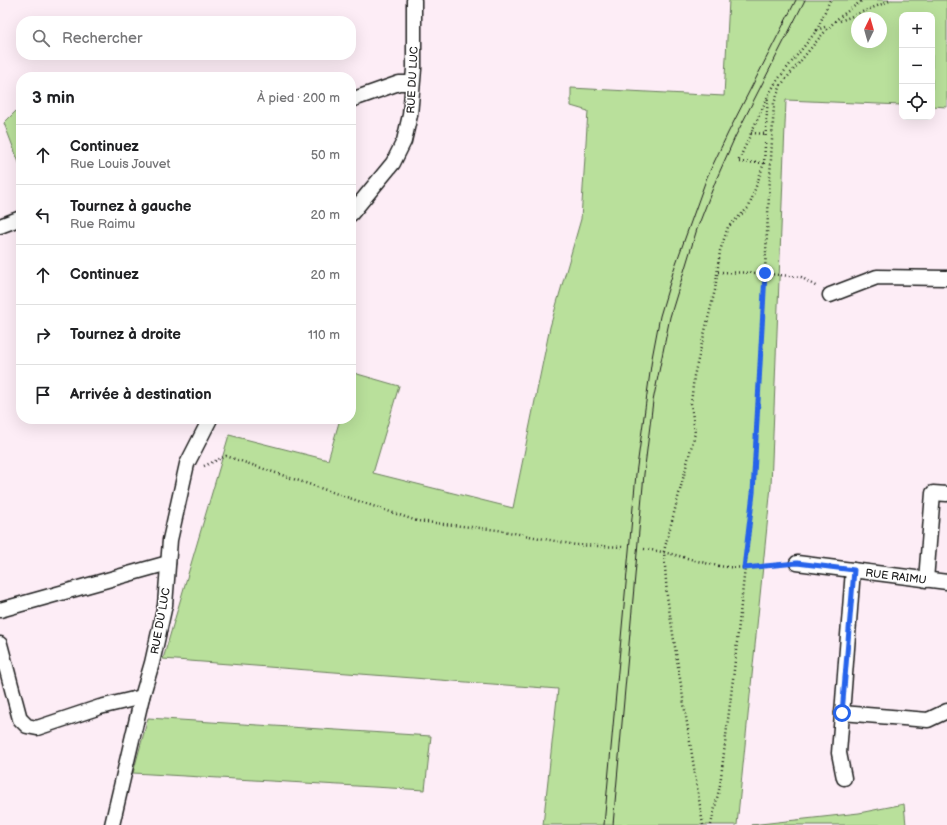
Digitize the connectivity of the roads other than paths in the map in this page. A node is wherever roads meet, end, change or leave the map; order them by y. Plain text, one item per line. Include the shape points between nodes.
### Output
1 (414, 0) edge
2 (412, 83) junction
3 (356, 98) edge
4 (356, 208) edge
5 (16, 220) edge
6 (0, 226) edge
7 (947, 278) edge
8 (830, 295) road end
9 (207, 424) edge
10 (947, 494) edge
11 (168, 563) junction
12 (797, 563) road end
13 (854, 570) junction
14 (926, 580) junction
15 (947, 582) edge
16 (0, 610) edge
17 (0, 644) edge
18 (142, 697) junction
19 (947, 711) edge
20 (842, 713) junction
21 (844, 778) dead end
22 (112, 825) edge

1 - 2 street, RUE DU LUC
2 - 3 street via 399,83
2 - 4 street, RUE DU LUC via 410,116 404,141 393,163
5 - 6 street
7 - 8 street via 877,277
9 - 11 street, RUE DU LUC via 187,464 170,540
10 - 14 street via 933,493
11 - 16 street
11 - 18 street, RUE DU LUC via 165,605
12 - 13 street, RUE RAIMU
13 - 14 street, RUE RAIMU
13 - 20 street
14 - 15 street, RUE RAIMU
17 - 18 street via 20,719 27,726 37,728 100,707
18 - 22 street, RUE DU LUC
19 - 20 street via 928,720
20 - 21 street via 838,753

